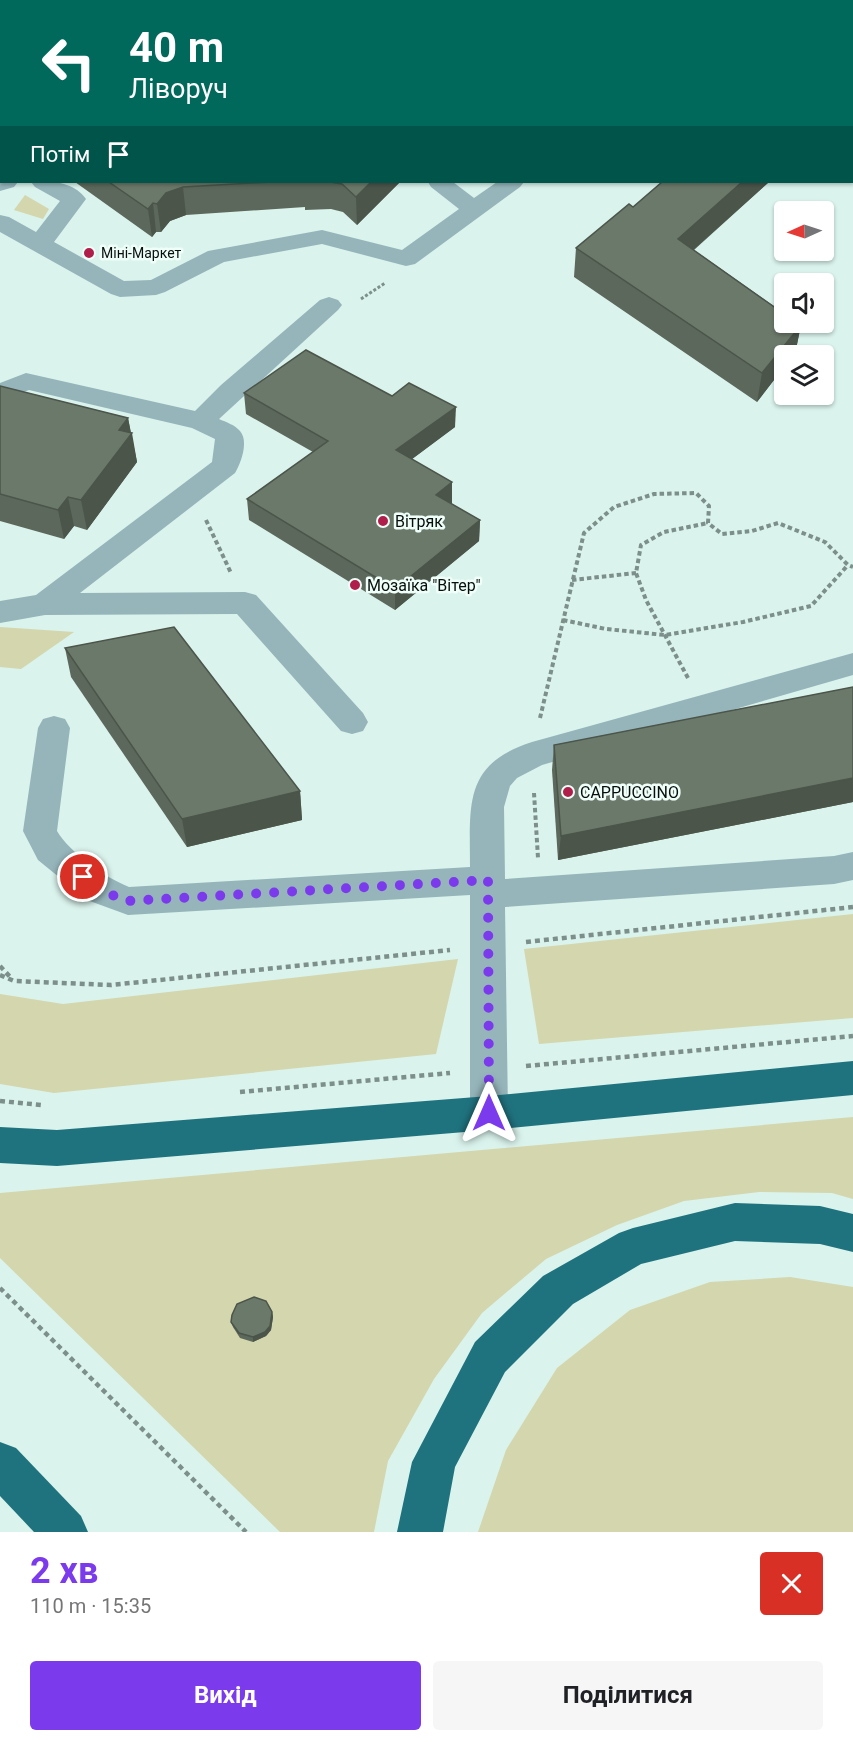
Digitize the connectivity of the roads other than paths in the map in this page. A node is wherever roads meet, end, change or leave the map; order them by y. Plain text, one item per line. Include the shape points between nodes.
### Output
1 (45, 183) edge
2 (440, 183) edge
3 (511, 183) edge
4 (473, 209) junction
5 (0, 222) edge
6 (39, 245) junction
7 (329, 305) road end
8 (0, 393) edge
9 (201, 421) junction
10 (45, 604) junction
11 (0, 612) edge
12 (853, 664) edge
13 (352, 722) dead end
14 (54, 728) dead end
15 (853, 866) edge
16 (488, 887) junction
17 (853, 1078) edge
18 (489, 1113) junction
19 (0, 1146) edge
20 (853, 1233) edge
21 (0, 1464) edge
22 (65, 1532) edge
23 (420, 1532) edge

1 - 6 lane via 74,198
2 - 4 lane
3 - 4 lane
4 - 6 lane via 406,259 322,237 217,256 156,287 120,289
5 - 6 lane
7 - 9 lane
8 - 9 lane via 26,381
9 - 10 lane via 229,435 225,465
10 - 11 lane
10 - 13 lane via 245,603
12 - 16 lane via 532,755 507,768 493,783 487,807
14 - 16 lane via 40,831 50,850 99,890 128,901
15 - 16 lane
16 - 18 lane
17 - 18 highway
18 - 19 highway via 57,1148
20 - 23 highway via 820,1225 735,1222 633,1247 558,1290 490,1357 434,1462
21 - 22 highway

